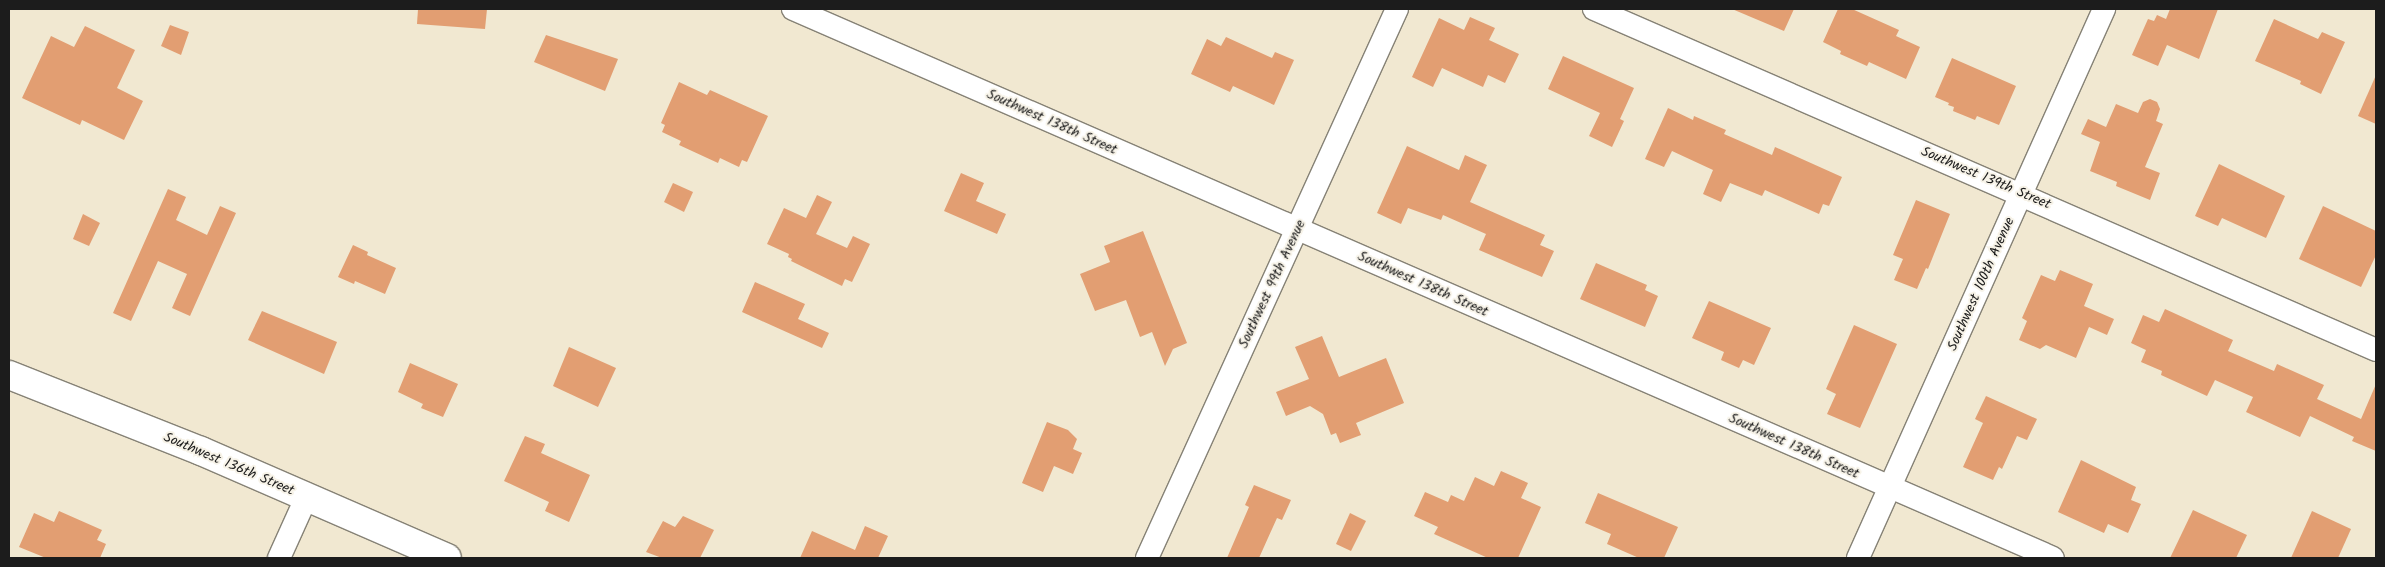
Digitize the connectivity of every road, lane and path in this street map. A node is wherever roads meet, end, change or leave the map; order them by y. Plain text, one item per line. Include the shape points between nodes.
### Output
1 (793, 9) edge
2 (1397, 9) edge
3 (1594, 9) edge
4 (2104, 9) edge
5 (2022, 194) junction
6 (1297, 229) junction
7 (2376, 350) edge
8 (9, 375) edge
9 (1890, 488) junction
10 (307, 496) junction
11 (279, 558) edge
12 (447, 558) edge
13 (1147, 558) edge
14 (1858, 558) edge
15 (2054, 558) edge

1 - 6 street, Southwest 138th Street
2 - 6 street, Southwest 99th Avenue
3 - 5 street, Southwest 139th Street
4 - 5 street, Southwest 100th Avenue
5 - 7 street, Southwest 139th Street
5 - 9 street, Southwest 100th Avenue
6 - 9 street, Southwest 138th Street
6 - 13 street, Southwest 99th Avenue
8 - 10 street, Southwest 136th Street
9 - 14 street, Southwest 100th Avenue
9 - 15 street, Southwest 138th Street
10 - 11 street
10 - 12 street, Southwest 136th Street

